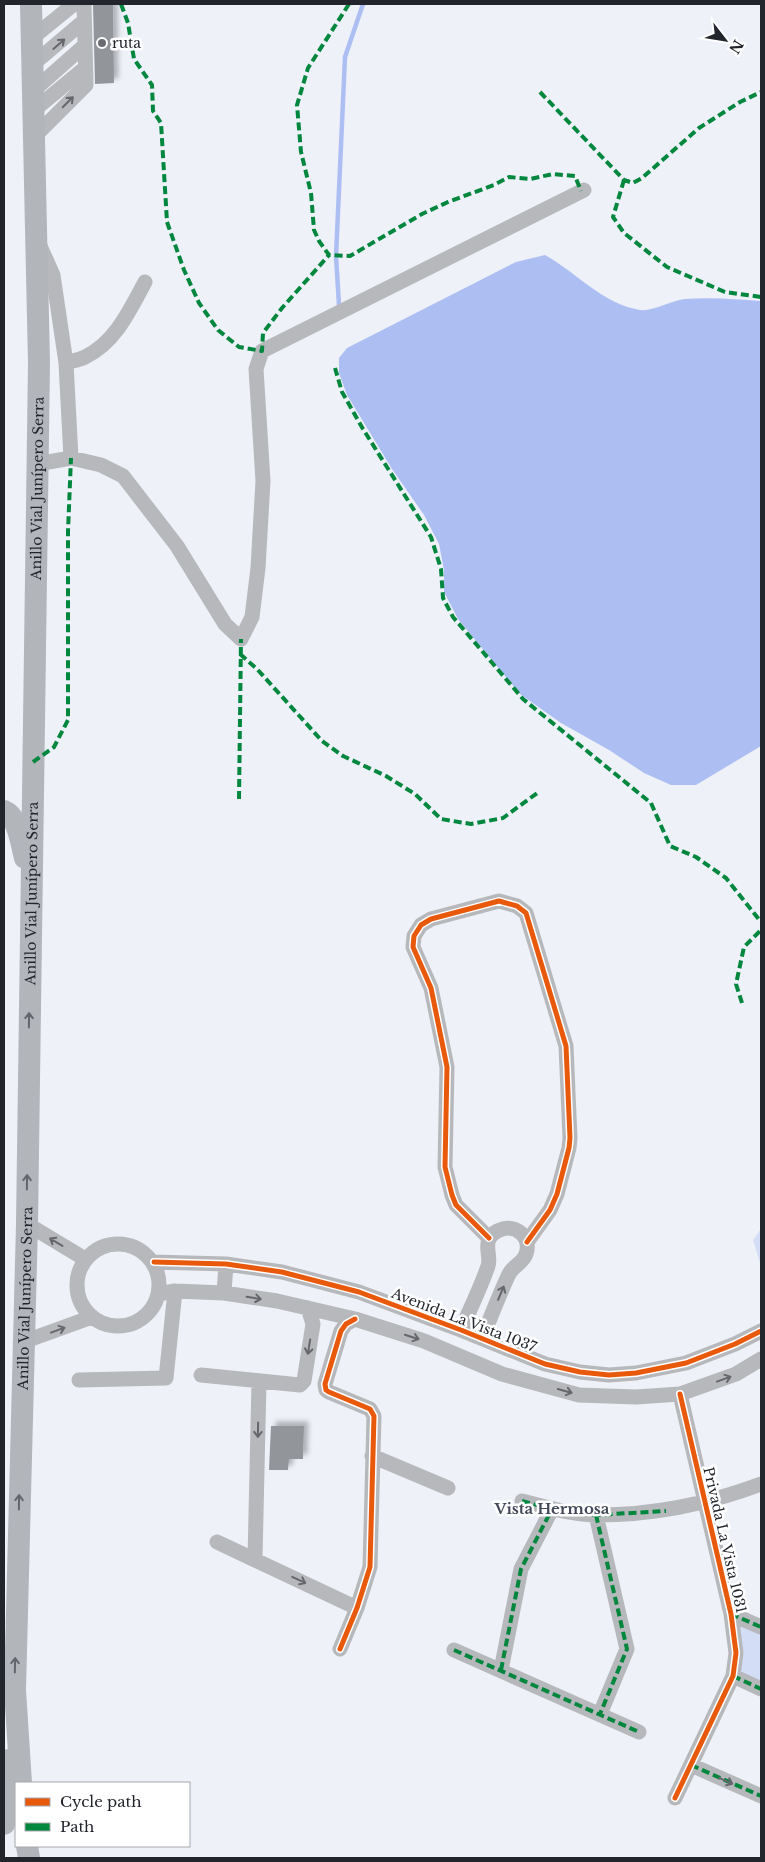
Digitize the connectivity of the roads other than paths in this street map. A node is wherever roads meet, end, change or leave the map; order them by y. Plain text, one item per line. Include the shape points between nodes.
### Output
1 (31, 4) edge
2 (74, 4) edge
3 (84, 4) edge
4 (84, 21) junction
5 (31, 39) junction
6 (85, 45) junction
7 (32, 65) junction
8 (86, 68) junction
9 (33, 101) junction
10 (34, 137) junction
11 (584, 190) dead end
12 (35, 234) junction
13 (145, 282) dead end
14 (66, 363) junction
15 (71, 458) junction
16 (37, 464) junction
17 (4, 811) edge
18 (32, 881) junction
19 (27, 1224) junction
20 (489, 1238) junction
21 (527, 1242) junction
22 (85, 1259) junction
23 (154, 1262) junction
24 (226, 1264) junction
25 (176, 1292) junction
26 (224, 1293) junction
27 (158, 1294) junction
28 (308, 1308) junction
29 (92, 1317) junction
30 (355, 1319) junction
31 (461, 1330) junction
32 (761, 1330) edge
33 (482, 1338) junction
34 (23, 1342) junction
35 (761, 1359) edge
36 (201, 1375) dead end
37 (79, 1380) dead end
38 (259, 1381) junction
39 (680, 1394) junction
40 (372, 1456) junction
41 (761, 1484) edge
42 (448, 1488) dead end
43 (522, 1501) dead end
44 (705, 1503) junction
45 (552, 1509) junction
46 (596, 1515) junction
47 (217, 1542) dead end
48 (255, 1559) junction
49 (357, 1608) junction
50 (731, 1614) junction
51 (761, 1627) edge
52 (340, 1649) dead end
53 (454, 1650) dead end
54 (501, 1670) junction
55 (733, 1676) junction
56 (761, 1689) edge
57 (15, 1690) junction
58 (600, 1714) junction
59 (639, 1732) dead end
60 (691, 1765) junction
61 (21, 1782) edge
62 (761, 1796) edge
63 (675, 1798) dead end
64 (4, 1824) edge

1 - 5 highway, Anillo Vial Junípero Serra
2 - 5 street
3 - 4 street
4 - 6 street
7 -> 4 street
5 - 7 highway, Anillo Vial Junípero Serra
6 - 8 street
6 - 9 street
7 - 9 highway, Anillo Vial Junípero Serra
8 - 9 street
10 -> 8 street via 86,85
9 - 10 highway, Anillo Vial Junípero Serra
10 - 12 highway, Anillo Vial Junípero Serra
11 - 15 street via 262,351 256,370 263,481 258,568 252,617 241,639 225,624 177,546 123,476 101,465
12 - 14 street via 53,275
12 - 16 highway, Anillo Vial Junípero Serra via 39,363
13 - 14 street via 122,322 102,347 84,358
14 - 15 street
15 - 16 street
16 - 18 highway, Anillo Vial Junípero Serra
17 - 18 highway via 14,819
19 -> 18 highway, Anillo Vial Junípero Serra
22 -> 19 street
19 - 34 highway, Anillo Vial Junípero Serra
20 - 21 street via 506,1227 522,1233
20 - 21 street via 456,1205 452,1195 445,1168 447,1067 431,988 413,947 414,936 431,918 499,902 518,906 526,912 566,1046 569,1148 550,1210
20 - 31 street via 489,1263
33 -> 21 street via 510,1272 527,1253
22 - 23 street via 112,1243 128,1244 143,1251
22 - 29 street via 78,1274 77,1290 82,1305
23 - 24 street, Avenida La Vista 1037
23 - 27 street via 159,1278
24 - 26 street
24 - 31 street, Avenida La Vista 1037 via 282,1272 359,1292
25 - 26 street
25 - 27 street
25 - 37 street via 166,1378
26 -> 28 street
27 - 29 street via 152,1309 139,1320 123,1326 107,1325
28 - 30 street
28 -> 38 street via 313,1324 304,1381 294,1386
34 -> 29 street
30 -> 39 street via 424,1341 502,1374 579,1395 636,1397
30 - 40 street via 341,1331 325,1384 326,1390 374,1412
31 - 33 street, Avenida La Vista 1037
32 - 33 street, Avenida La Vista 1037 via 686,1363 608,1375 544,1364
57 -> 34 highway, Anillo Vial Junípero Serra
39 -> 35 street via 736,1374
36 - 38 street
38 -> 48 street
39 - 44 street, Privada La Vista 1031
40 - 42 street
40 - 49 street via 370,1568
41 - 44 street
43 - 45 street
44 - 46 street via 666,1511
44 - 50 street, Privada La Vista 1031
45 - 46 street
45 - 54 street via 521,1569
46 - 58 street via 627,1649
47 - 48 street
48 -> 49 street
49 - 52 street
50 - 51 street, Privada La Vista 1031
50 - 55 street, Privada La Vista 1031 via 736,1653
53 - 54 street
54 - 58 street
55 - 56 street
55 - 60 street, Privada La Vista 1031
57 - 61 highway, Anillo Vial Junípero Serra
57 - 64 highway
58 - 59 street
60 -> 62 street
60 - 63 street, Privada La Vista 1031

